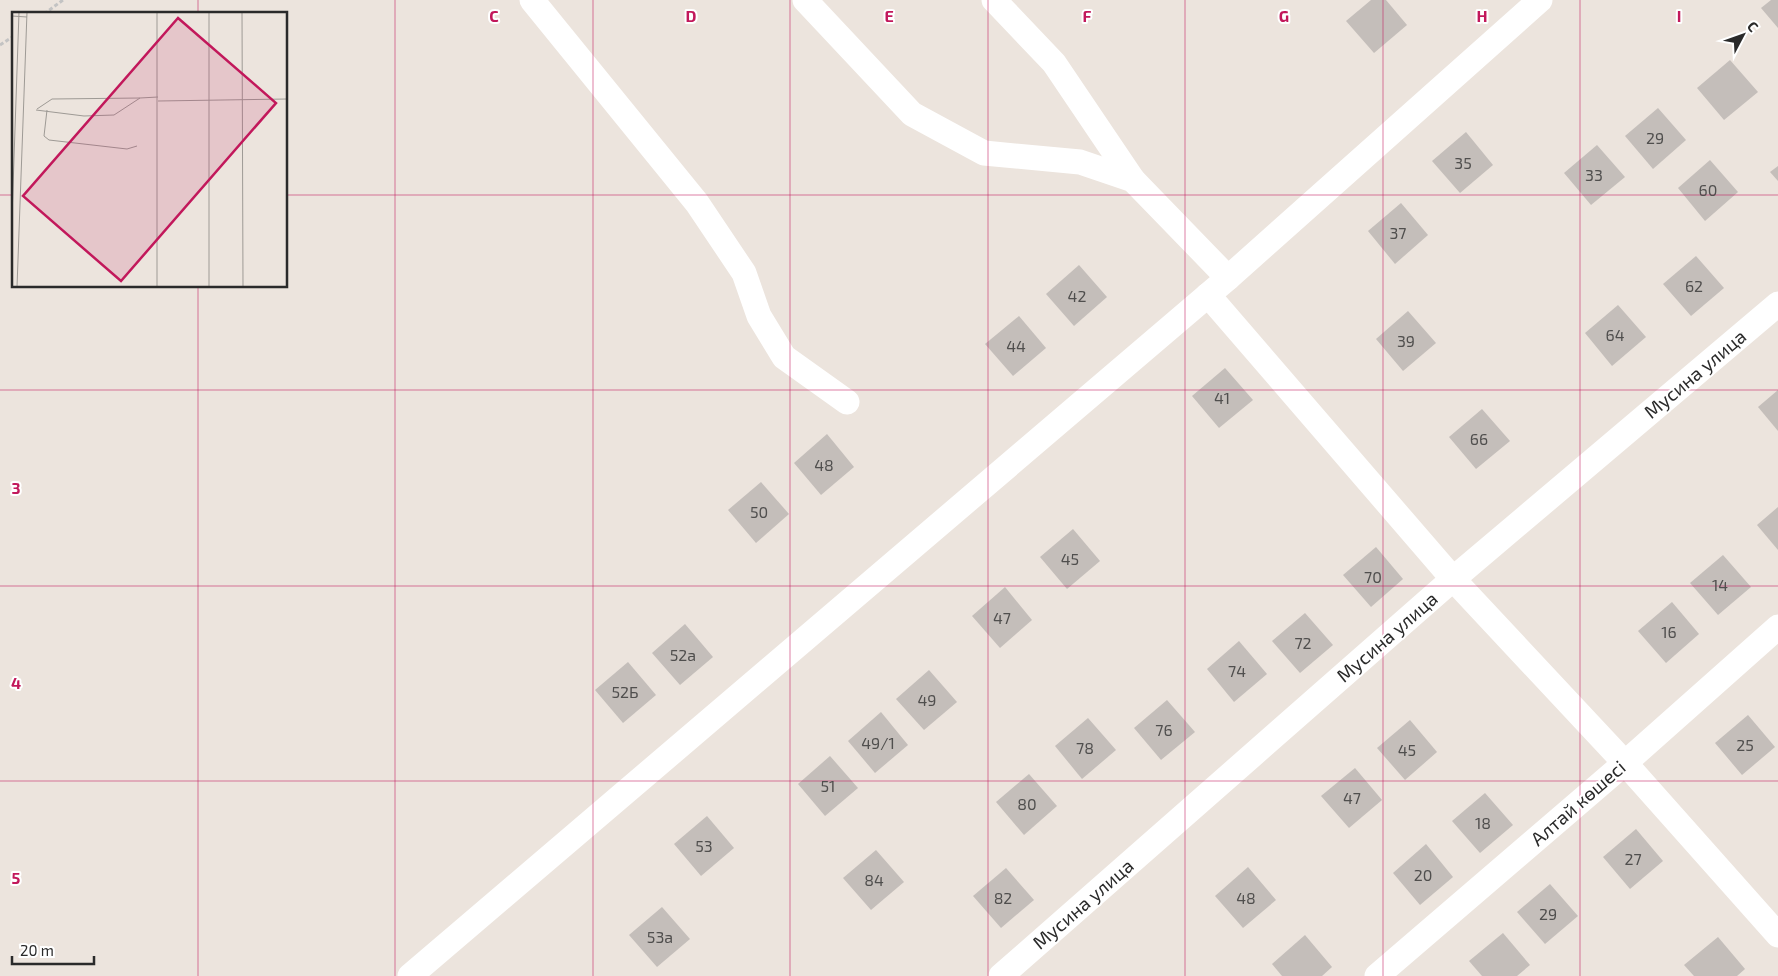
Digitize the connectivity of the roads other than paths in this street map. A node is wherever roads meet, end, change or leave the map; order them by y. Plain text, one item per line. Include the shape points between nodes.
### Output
1 (532, 0) edge
2 (805, 0) edge
3 (994, 0) edge
4 (1540, 0) edge
5 (1133, 180) junction
6 (1228, 278) junction
7 (1208, 295) junction
8 (1778, 304) edge
9 (848, 402) dead end
10 (1453, 579) junction
11 (1778, 627) edge
12 (1625, 763) junction
13 (1778, 935) edge
14 (410, 976) edge
15 (1001, 976) edge
16 (1377, 976) edge

1 - 9 street via 697,203 744,273 759,316 784,357
2 - 5 street via 912,114 984,153 1080,162
3 - 5 street via 1054,63
4 - 6 street
5 - 6 street
6 - 7 street
7 - 10 street
7 - 14 street
8 - 10 street, Мусина улица
10 - 12 street
10 - 15 street, Мусина улица
11 - 12 street, Алтай көшесі
12 - 13 street
12 - 16 street, Алтай көшесі

